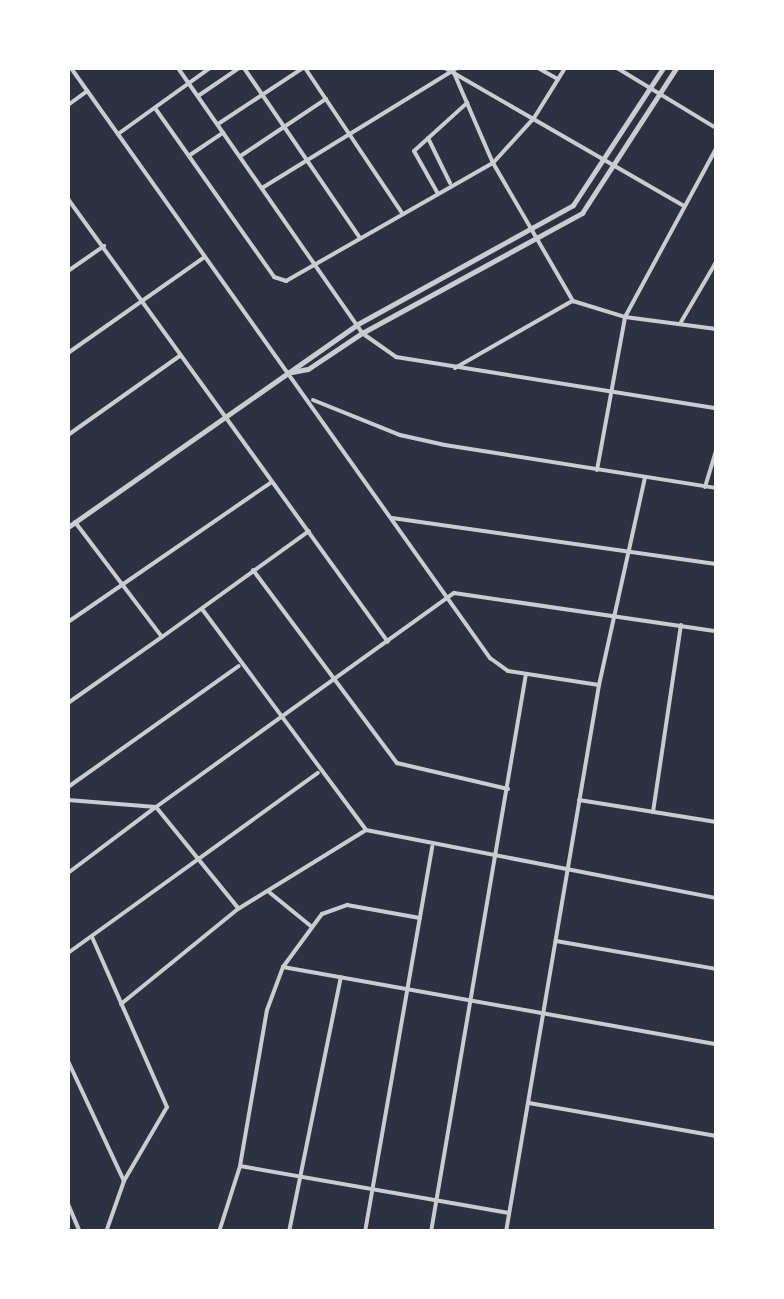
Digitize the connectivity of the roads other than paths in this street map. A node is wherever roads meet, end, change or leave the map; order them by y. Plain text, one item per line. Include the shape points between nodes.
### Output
1 (70, 68) edge
2 (178, 68) edge
3 (210, 68) edge
4 (242, 68) edge
5 (304, 68) edge
6 (444, 68) edge
7 (538, 68) edge
8 (565, 68) edge
9 (617, 68) edge
10 (663, 68) edge
11 (676, 68) edge
12 (455, 70) edge
13 (558, 80) junction
14 (189, 84) junction
15 (650, 88) junction
16 (87, 91) junction
17 (263, 94) junction
18 (660, 94) junction
19 (198, 96) junction
20 (326, 99) junction
21 (467, 103) junction
22 (68, 104) edge
23 (155, 108) junction
24 (534, 118) junction
25 (218, 124) junction
26 (285, 126) junction
27 (716, 128) edge
28 (346, 130) junction
29 (224, 132) junction
30 (118, 134) junction
31 (428, 138) junction
32 (716, 150) edge
33 (190, 156) junction
34 (240, 156) junction
35 (305, 158) junction
36 (493, 163) junction
37 (604, 163) junction
38 (617, 165) junction
39 (451, 185) junction
40 (262, 188) junction
41 (437, 192) junction
42 (68, 199) edge
43 (684, 206) junction
44 (402, 214) junction
45 (531, 228) junction
46 (360, 238) junction
47 (537, 238) junction
48 (104, 246) junction
49 (203, 258) junction
50 (716, 262) edge
51 (317, 265) junction
52 (68, 271) edge
53 (573, 301) junction
54 (141, 302) junction
55 (626, 317) junction
56 (679, 324) junction
57 (356, 325) junction
58 (716, 329) edge
59 (362, 332) junction
60 (68, 352) edge
61 (181, 356) junction
62 (455, 368) junction
63 (289, 372) junction
64 (610, 392) junction
65 (310, 398) junction
66 (716, 408) edge
67 (223, 416) junction
68 (68, 435) edge
69 (716, 451) edge
70 (597, 470) junction
71 (645, 477) junction
72 (272, 482) junction
73 (705, 486) junction
74 (716, 488) edge
75 (392, 518) junction
76 (75, 522) junction
77 (68, 527) edge
78 (309, 531) junction
79 (627, 549) junction
80 (716, 564) edge
81 (253, 570) junction
82 (121, 582) junction
83 (448, 595) junction
84 (202, 609) junction
85 (613, 613) junction
86 (68, 622) edge
87 (681, 625) junction
88 (716, 631) edge
89 (162, 637) junction
90 (388, 642) junction
91 (241, 665) junction
92 (526, 674) junction
93 (332, 682) junction
94 (599, 685) junction
95 (68, 703) edge
96 (280, 719) junction
97 (318, 773) junction
98 (68, 787) edge
99 (510, 790) junction
100 (68, 800) edge
101 (579, 800) junction
102 (156, 808) junction
103 (653, 812) junction
104 (716, 822) edge
105 (366, 830) junction
106 (432, 846) junction
107 (498, 858) junction
108 (198, 860) junction
109 (569, 870) junction
110 (68, 873) edge
111 (268, 891) junction
112 (716, 898) edge
113 (238, 909) junction
114 (420, 918) junction
115 (312, 927) junction
116 (92, 937) junction
117 (556, 941) junction
118 (68, 954) edge
119 (283, 967) junction
120 (716, 970) edge
121 (341, 977) junction
122 (408, 989) junction
123 (472, 1000) junction
124 (122, 1004) junction
125 (544, 1013) junction
126 (716, 1044) edge
127 (68, 1061) edge
128 (530, 1103) junction
129 (716, 1136) edge
130 (240, 1166) junction
131 (305, 1177) junction
132 (124, 1181) junction
133 (374, 1189) junction
134 (436, 1200) junction
135 (68, 1204) edge
136 (510, 1213) junction
137 (80, 1232) edge
138 (106, 1232) edge
139 (219, 1232) edge
140 (289, 1232) edge
141 (364, 1232) edge
142 (431, 1232) edge
143 (506, 1232) edge

1 - 16 street
2 - 14 street
3 - 14 street
4 - 17 street
4 - 19 street
5 - 17 street
5 - 20 street
6 - 12 street
7 - 13 street
8 - 13 street
9 - 15 street
10 - 15 street
11 - 18 street
12 - 21 street
12 - 24 street
12 - 28 street
13 - 24 street
14 - 19 street
14 - 23 street
15 - 18 street
15 - 37 street
16 - 22 street
16 - 30 street
17 - 25 street
17 - 26 street
18 - 27 street
18 - 38 street
19 - 25 street
20 - 26 street
20 - 28 street
21 - 31 street
21 - 36 street
23 - 30 street
23 - 33 street
24 - 36 street
24 - 37 street
25 - 29 street
26 - 34 street
26 - 35 street
28 - 35 street
28 - 44 street
29 - 33 street
29 - 34 street
30 - 49 street
31 - 39 street
31 - 41 street via 414,151
32 - 43 street
33 - 51 street via 274,277 286,281
34 - 40 street
35 - 40 street
35 - 46 street
36 - 39 street
36 - 45 street
37 - 38 street
37 - 45 street via 574,204
38 - 43 street
38 - 47 street via 582,213
39 - 41 street
40 - 51 street
41 - 44 street
42 - 48 street
43 - 55 street
44 - 46 street
45 - 47 street
45 - 57 street
46 - 51 street
47 - 53 street
47 - 59 street
48 - 52 street
48 - 54 street
49 - 54 street
49 - 63 street
50 - 56 street
51 - 57 street
53 - 55 street
53 - 62 street
54 - 60 street
54 - 61 street
55 - 56 street
55 - 64 street
56 - 58 street
57 - 59 street
57 - 63 street
59 - 62 street via 396,357
59 - 63 street via 308,369
61 - 67 street
61 - 68 street
62 - 64 street
63 - 65 street
63 - 67 street
64 - 66 street
64 - 70 street
65 - 70 street via 400,435
65 - 75 street
67 - 72 street
67 - 76 street
69 - 73 street
70 - 71 street
71 - 73 street
71 - 79 street
72 - 78 street
72 - 82 street
73 - 74 street
75 - 79 street
75 - 83 street
76 - 77 street
76 - 82 street
78 - 81 street
78 - 90 street
79 - 80 street
79 - 85 street
81 - 84 street
81 - 93 street
82 - 86 street
82 - 89 street
83 - 85 street
83 - 90 street
83 - 92 street via 490,658
84 - 89 street
84 - 91 street
85 - 87 street
85 - 94 street
87 - 88 street
87 - 103 street
89 - 95 street
90 - 93 street
91 - 96 street
91 - 98 street
92 - 94 street
92 - 99 street
93 - 96 street
93 - 99 street via 397,763
94 - 101 street
96 - 97 street
96 - 102 street
97 - 105 street
97 - 108 street
99 - 107 street
100 - 102 street
101 - 103 street
101 - 109 street
102 - 108 street
102 - 110 street
103 - 104 street
105 - 106 street
105 - 111 street
106 - 107 street
106 - 114 street
107 - 109 street
107 - 123 street
108 - 113 street
108 - 116 street
109 - 112 street
109 - 117 street
111 - 113 street
111 - 115 street
113 - 124 street
114 - 115 street via 347,905 322,914
114 - 122 street
115 - 119 street
116 - 118 street
116 - 124 street
117 - 120 street
117 - 125 street
119 - 121 street
119 - 130 street via 267,1010
121 - 122 street
121 - 131 street
122 - 123 street
122 - 133 street
123 - 125 street
123 - 134 street
124 - 132 street via 168,1107
125 - 126 street
125 - 128 street
127 - 132 street
128 - 129 street
128 - 136 street
130 - 131 street
130 - 139 street
131 - 133 street
131 - 140 street
132 - 138 street
133 - 134 street
133 - 141 street
134 - 136 street
134 - 142 street
135 - 137 street
136 - 143 street

